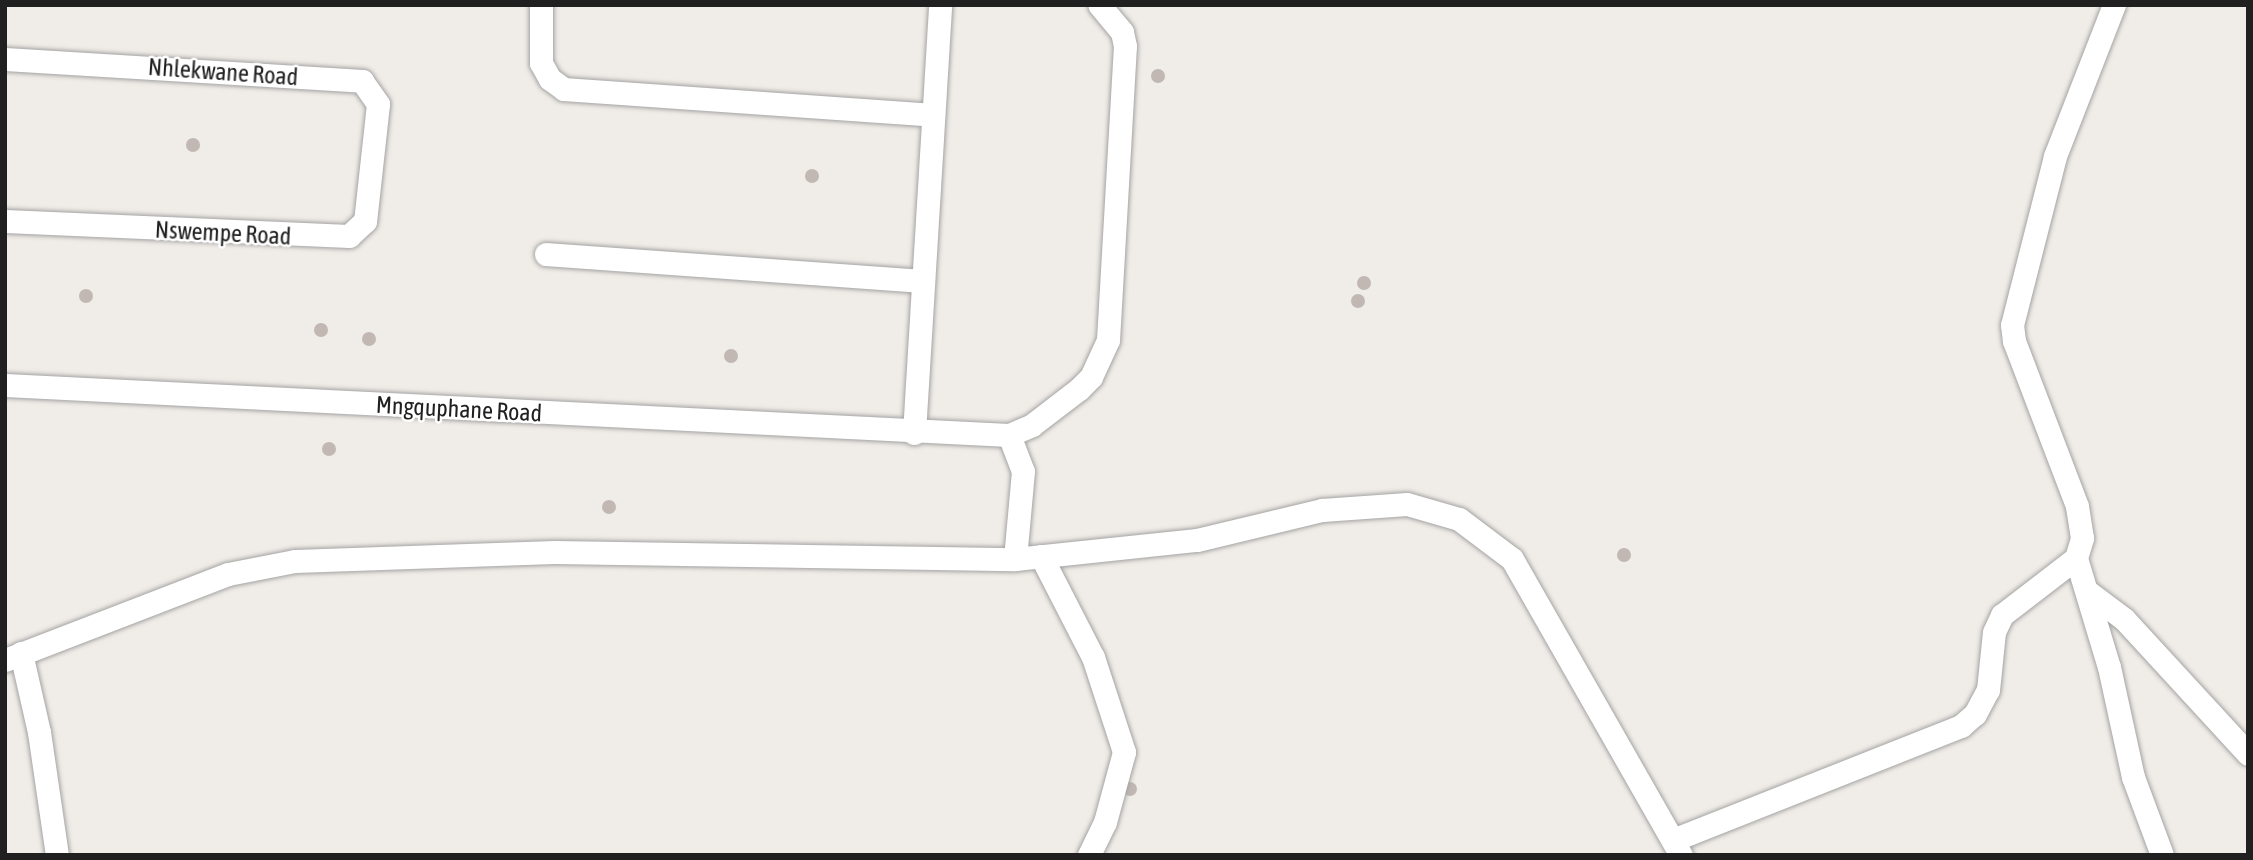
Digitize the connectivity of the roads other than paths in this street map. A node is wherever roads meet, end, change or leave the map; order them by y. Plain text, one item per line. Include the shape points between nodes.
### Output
1 (541, 5) edge
2 (940, 5) edge
3 (1099, 5) edge
4 (2114, 5) edge
5 (5, 59) edge
6 (933, 115) junction
7 (373, 153) joint
8 (5, 221) edge
9 (546, 254) dead end
10 (922, 281) junction
11 (5, 385) edge
12 (914, 433) junction
13 (1009, 435) junction
14 (1041, 556) junction
15 (2076, 558) junction
16 (1015, 559) junction
17 (2088, 592) junction
18 (13, 657) edge
19 (2248, 754) edge
20 (1677, 847) edge
21 (57, 855) edge
22 (1089, 855) edge
23 (2162, 855) edge

1 - 6 street via 541,63 550,79 564,89
2 - 6 street
3 - 13 street via 1122,32 1125,46 1108,340 1091,377 1079,390 1032,425
4 - 15 street via 2055,156 2012,325 2014,341 2077,506 2082,538
5 - 7 street, Nhlekwane Road via 362,81 378,104
6 - 10 street
7 - 8 street, Nswempe Road via 365,221 349,236
9 - 10 street
10 - 12 street
11 - 12 street, Mngquphane Road
12 - 13 street, Mngquphane Road
13 - 16 street via 1023,471
14 - 16 street
14 - 20 street via 1198,540 1322,510 1388,502 1420,506 1459,519 1500,548 1524,576
14 - 22 street via 1093,657 1123,743 1117,784
15 - 17 street
15 - 20 street via 2002,615 1994,632 1988,690 1975,714 1961,726
16 - 18 street via 554,552 295,561 228,574
17 - 19 street via 2124,619
17 - 23 street via 2133,776
18 - 21 street via 39,732

